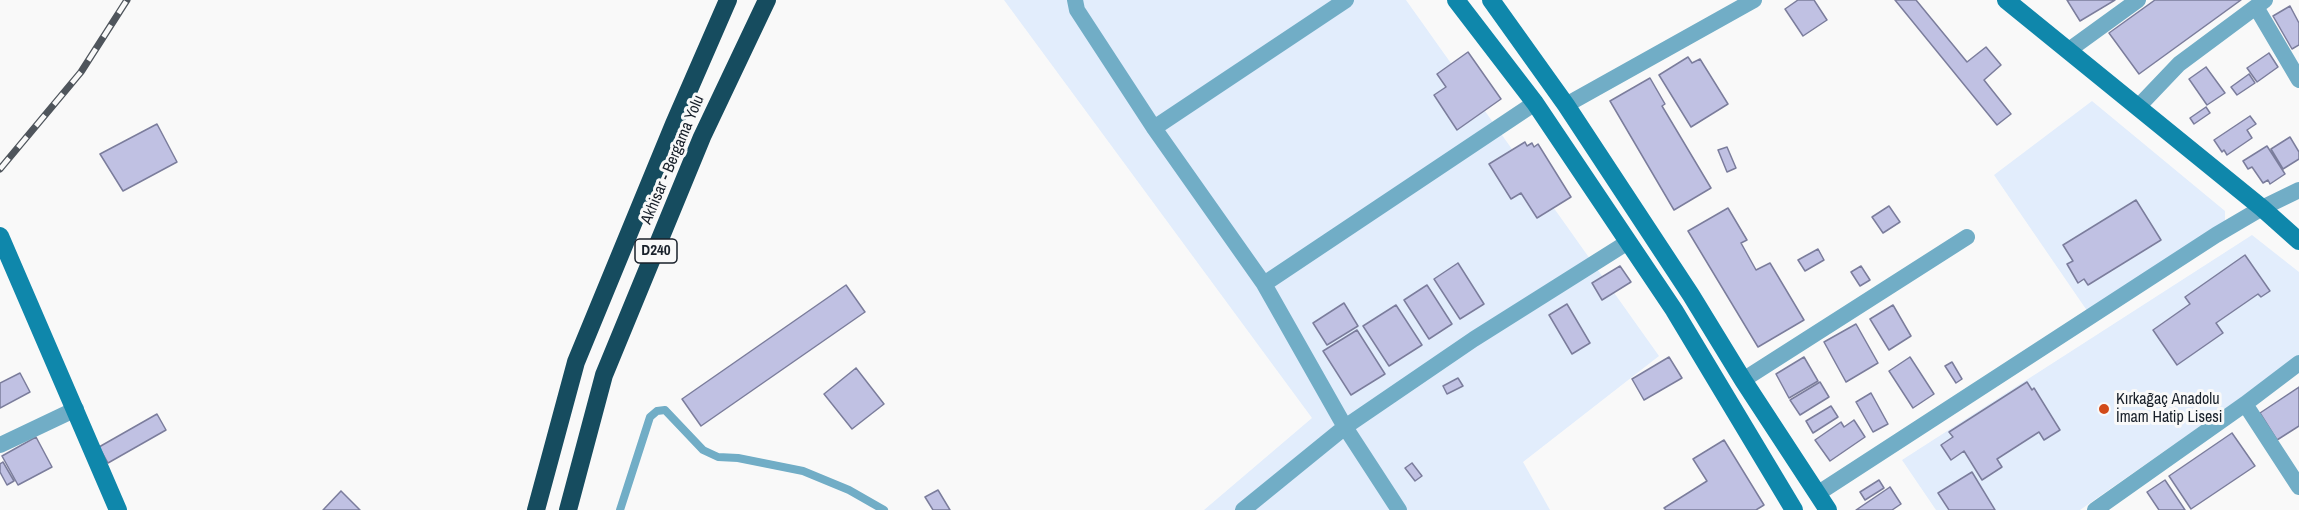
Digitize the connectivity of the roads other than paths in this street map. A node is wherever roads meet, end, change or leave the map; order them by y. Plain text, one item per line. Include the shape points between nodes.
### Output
1 (728, 0) edge
2 (767, 0) edge
3 (1075, 0) edge
4 (1346, 0) edge
5 (1456, 0) edge
6 (1491, 0) edge
7 (1754, 0) edge
8 (2006, 0) edge
9 (2138, 0) edge
10 (2260, 3) edge
11 (2069, 50) junction
12 (2299, 80) edge
13 (1535, 103) junction
14 (1566, 105) junction
15 (2138, 107) junction
16 (1154, 129) junction
17 (2299, 190) edge
18 (2262, 208) junction
19 (0, 236) edge
20 (1967, 237) dead end
21 (2299, 240) edge
22 (1628, 242) junction
23 (1264, 285) junction
24 (2299, 363) edge
25 (1743, 380) junction
26 (2245, 404) junction
27 (76, 409) junction
28 (1345, 427) junction
29 (0, 445) edge
30 (2299, 487) edge
31 (1817, 494) junction
32 (2113, 505) edge
33 (118, 510) edge
34 (536, 510) edge
35 (568, 510) edge
36 (620, 510) edge
37 (884, 510) edge
38 (1244, 510) edge
39 (1399, 510) edge
40 (1794, 510) edge
41 (1828, 510) edge
42 (2095, 510) edge

1 - 34 highway, Akhisar - Bergama Yolu / D240 via 576,362
2 - 35 highway, Akhisar - Bergama Yolu / D240 via 702,137 604,375
3 - 16 street via 1077,10
4 - 16 street
5 - 13 main road
6 - 14 main road
7 - 14 street
8 - 11 main road
9 - 11 street
10 - 12 street
10 - 15 street via 2179,64
11 - 15 main road
13 - 22 main road
13 - 23 street
14 - 25 main road
15 - 18 main road
16 - 23 street
17 - 18 street
18 - 21 main road
18 - 31 street
19 - 27 main road
20 - 25 street
22 - 28 street via 1474,339
22 - 40 main road via 1674,310
23 - 28 street
24 - 26 street
25 - 31 main road
26 - 30 street
26 - 32 street
27 - 29 street
27 - 33 main road
28 - 38 street
28 - 39 street
31 - 41 main road
32 - 42 street
36 - 37 lane via 650,417 665,410 703,450 718,457 804,471

